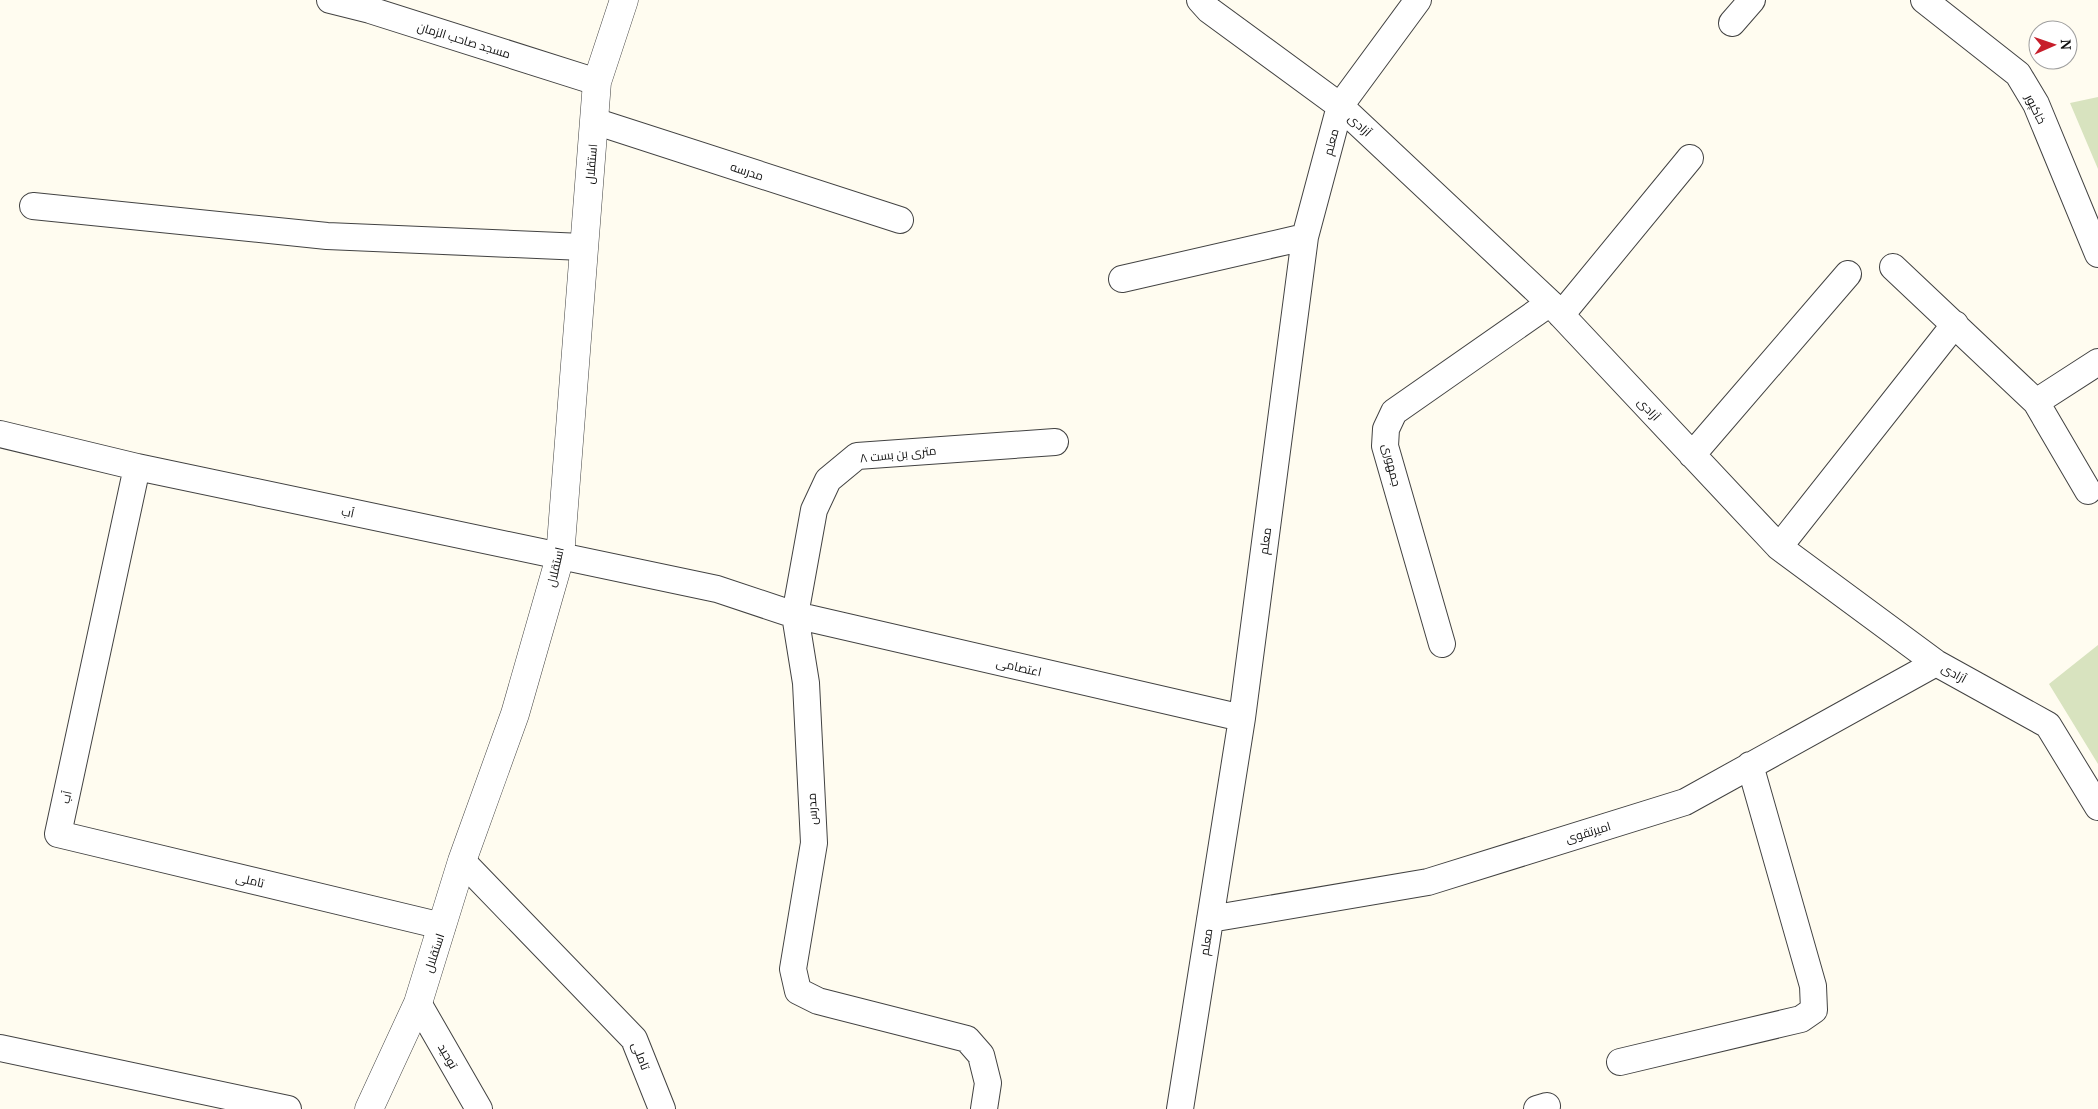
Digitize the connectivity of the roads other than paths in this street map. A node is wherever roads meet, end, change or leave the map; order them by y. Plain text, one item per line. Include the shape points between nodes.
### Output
1 (330, 0) edge
2 (624, 0) edge
3 (1200, 0) edge
4 (1418, 0) edge
5 (1752, 0) edge
6 (1924, 0) edge
7 (1732, 23) dead end
8 (597, 82) junction
9 (1340, 106) junction
10 (594, 121) junction
11 (1690, 158) dead end
12 (33, 206) dead end
13 (900, 220) dead end
14 (1305, 237) junction
15 (583, 248) junction
16 (2098, 254) edge
17 (1893, 267) dead end
18 (1848, 274) dead end
19 (1122, 279) dead end
20 (1556, 309) junction
21 (1954, 324) junction
22 (2098, 362) edge
23 (2036, 402) junction
24 (0, 434) edge
25 (1055, 442) dead end
26 (1692, 455) junction
27 (137, 467) junction
28 (2088, 491) dead end
29 (1780, 547) junction
30 (560, 557) junction
31 (796, 615) junction
32 (1442, 644) dead end
33 (1936, 664) junction
34 (1242, 718) junction
35 (1750, 765) junction
36 (2098, 807) edge
37 (58, 834) joint
38 (462, 860) junction
39 (1210, 919) junction
40 (442, 926) junction
41 (418, 1003) junction
42 (0, 1048) edge
43 (1620, 1062) dead end
44 (288, 1109) edge
45 (369, 1109) edge
46 (479, 1109) edge
47 (662, 1109) edge
48 (984, 1109) edge
49 (1180, 1109) edge

1 - 8 street, مسجد صاحب الزمان
2 - 8 street, استقلال
3 - 9 street, آزادی via 1209,10
4 - 9 street, معلم
5 - 7 street
6 - 16 street, خاکپور via 2018,74 2036,104
8 - 10 street, استقلال
9 - 14 street, معلم
9 - 20 street, آزادی
10 - 13 street, مدرسه
10 - 15 street, استقلال
11 - 20 street, جمهوری
12 - 15 street via 327,236
14 - 19 street
14 - 34 street, معلم
15 - 30 street, استقلال
17 - 21 street
18 - 26 street
20 - 26 street, آزادی
20 - 32 street, جمهوری via 1394,412 1386,429 1385,446
21 - 23 street
21 - 29 street
22 - 23 street
23 - 28 street
24 - 27 street, آب
25 - 31 street, ۸ متری بن بست via 857,456 828,480 814,510
26 - 29 street, آزادی
27 - 30 street, آب
27 - 37 street, آب
29 - 33 street, آزادی
30 - 31 street via 717,589
30 - 38 street, استقلال via 515,714
31 - 34 street, اعتصامی
31 - 48 street, مدرس via 806,683 814,843 793,969 798,991 818,1001 967,1039 981,1055 988,1083
33 - 35 street, امیرتقوی
33 - 36 street, آزادی via 2048,725
34 - 39 street, معلم
35 - 39 street, امیرتقوی via 1684,802 1428,882
35 - 43 street via 1813,986 1814,1010 1801,1019
37 - 40 street, تاملی
38 - 40 street, استقلال
38 - 47 street, تاملی via 634,1039
39 - 49 street, معلم
40 - 41 street, استقلال
41 - 45 street, استقلال
41 - 46 street, توحید
42 - 44 street

